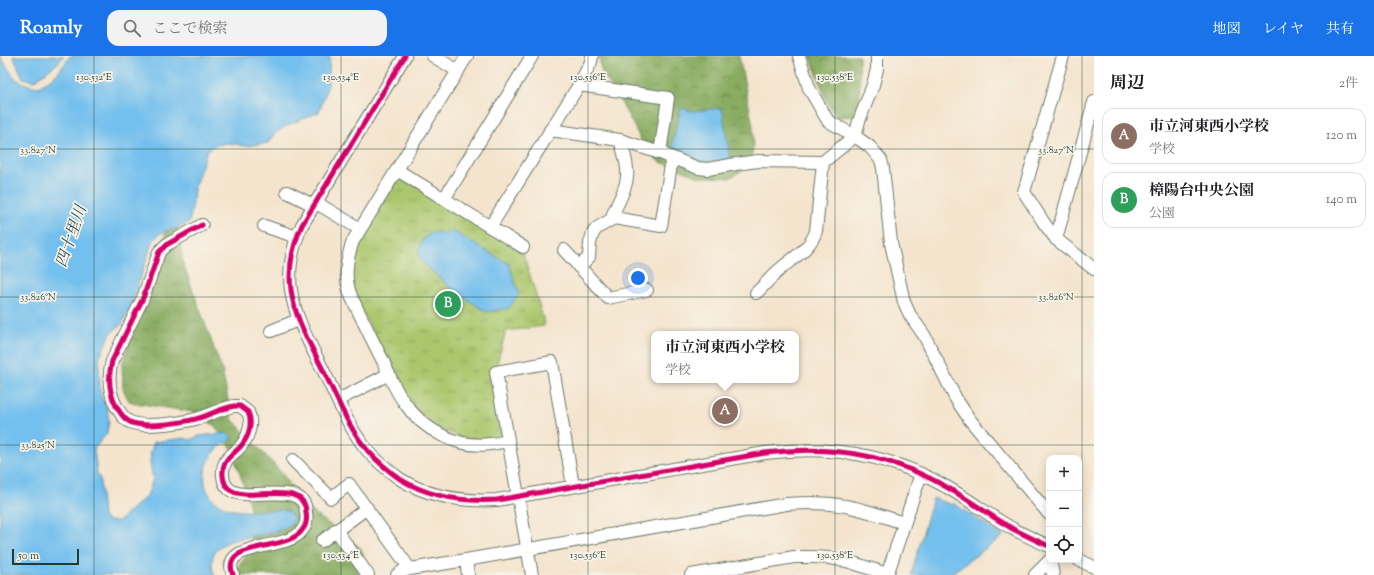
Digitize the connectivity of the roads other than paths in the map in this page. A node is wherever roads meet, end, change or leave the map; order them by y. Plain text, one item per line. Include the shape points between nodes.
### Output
1 (405, 56) edge
2 (433, 56) edge
3 (467, 56) edge
4 (532, 56) edge
5 (592, 56) edge
6 (799, 56) edge
7 (877, 56) edge
8 (1063, 56) edge
9 (458, 71) junction
10 (579, 85) junction
11 (1094, 102) edge
12 (550, 130) junction
13 (855, 136) junction
14 (620, 140) junction
15 (660, 153) junction
16 (672, 159) junction
17 (823, 162) junction
18 (397, 170) junction
19 (287, 192) dead end
20 (444, 199) junction
21 (314, 203) junction
22 (614, 218) junction
23 (202, 225) dead end
24 (264, 226) dead end
25 (490, 227) junction
26 (360, 229) junction
27 (297, 236) junction
28 (1056, 239) junction
29 (523, 248) dead end
30 (564, 250) dead end
31 (579, 266) junction
32 (1094, 269) edge
33 (647, 290) dead end
34 (756, 293) dead end
35 (298, 320) junction
36 (271, 331) dead end
37 (389, 374) junction
38 (338, 400) junction
39 (508, 441) junction
40 (293, 460) dead end
41 (921, 474) junction
42 (573, 486) junction
43 (518, 496) junction
44 (367, 508) junction
45 (1046, 510) edge
46 (904, 523) junction
47 (336, 530) junction
48 (322, 541) dead end
49 (1046, 545) edge
50 (527, 548) junction
51 (466, 560) junction
52 (1082, 561) edge
53 (1047, 563) edge
54 (1051, 563) edge
55 (1094, 567) edge
56 (410, 569) junction
57 (233, 575) edge
58 (368, 575) edge
59 (397, 575) edge
60 (468, 575) edge
61 (532, 575) edge
62 (691, 575) edge
63 (887, 575) edge
64 (1035, 575) edge
65 (1053, 575) edge

1 - 21 street
2 - 9 street
3 - 9 street
4 - 20 street
5 - 10 street via 592,62
6 - 13 street via 809,88 828,121
7 - 13 street via 873,85
8 - 28 street via 1024,192
9 - 18 street
10 - 12 street
10 - 15 street via 668,98
11 - 28 street
12 - 14 street
12 - 25 street
13 - 17 street
13 - 45 street via 881,160 891,243 904,302 910,315 924,335 956,399 970,420
14 - 15 street
14 - 22 street via 627,162 628,177
15 - 16 street
16 - 17 street via 708,169 758,161
16 - 22 street via 661,226
17 - 34 street via 814,239
18 - 20 street
18 - 26 street
19 - 21 street
20 - 25 street
21 - 26 street
21 - 27 street
22 - 31 street via 593,232 588,257
23 - 57 street via 166,245 159,252 143,298 112,361 109,371 110,388 120,413 126,420 140,425 194,419 234,406 240,406 248,412 249,431 241,446 226,461 223,468 224,483 228,488 241,494 283,493 296,496 305,505 307,521 300,534 292,539 240,553 233,561
24 - 27 street
25 - 29 street
26 - 37 street via 346,263 348,290
27 - 35 street via 292,254 290,289
28 - 32 street
30 - 31 street
31 - 33 street via 608,298
35 - 36 street
35 - 38 street
37 - 38 street
37 - 39 street via 403,401 429,429 448,439 471,444 489,445
38 - 43 street via 368,451 401,479 422,490 459,500 478,501
39 - 42 street via 496,372 552,362
39 - 43 street
40 - 44 street via 331,498 350,484
41 - 42 street via 869,456 836,450 806,449 765,453
41 - 46 street
41 - 49 street via 942,484 1013,529
42 - 43 street
43 - 50 street
44 - 47 street
44 - 56 street
46 - 50 street via 844,505 815,502 786,504
46 - 63 street
47 - 48 street
47 - 58 street
50 - 51 street
50 - 61 street
51 - 56 street
51 - 60 street
52 - 55 street
53 - 64 street
54 - 65 street
56 - 59 street
62 - 63 street via 794,557 814,557 847,561

